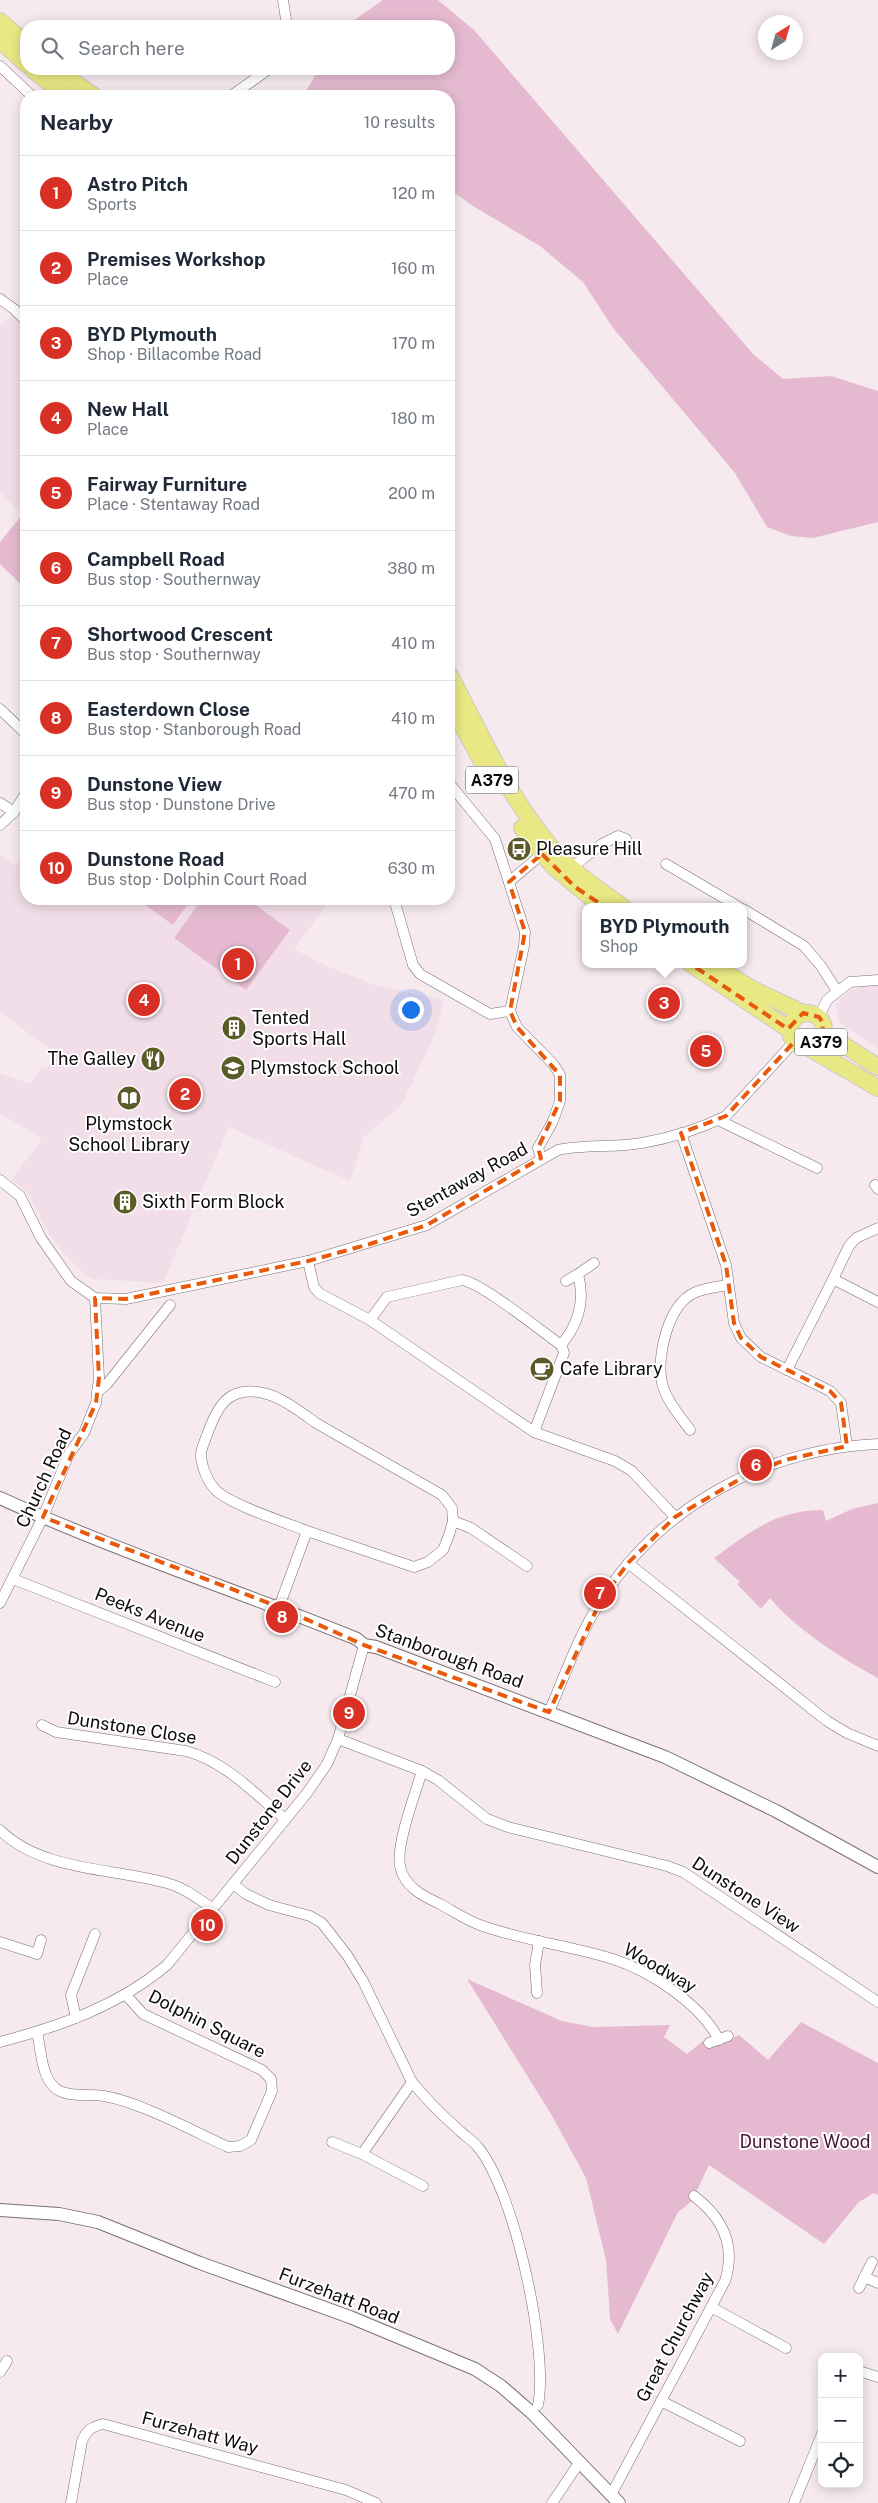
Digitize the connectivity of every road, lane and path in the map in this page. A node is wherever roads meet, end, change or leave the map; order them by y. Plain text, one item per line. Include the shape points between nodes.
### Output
1 (283, 0) edge
2 (286, 20) edge
3 (0, 21) edge
4 (20, 39) edge
5 (0, 40) edge
6 (20, 58) edge
7 (0, 66) edge
8 (38, 75) edge
9 (39, 75) edge
10 (64, 75) edge
11 (260, 75) edge
12 (26, 90) edge
13 (54, 90) edge
14 (58, 90) edge
15 (86, 90) edge
16 (239, 90) edge
17 (0, 299) edge
18 (20, 316) edge
19 (455, 685) edge
20 (0, 709) edge
21 (455, 711) edge
22 (20, 728) edge
23 (455, 791) edge
24 (20, 802) edge
25 (0, 803) edge
26 (14, 812) junction
27 (0, 825) edge
28 (626, 839) dead end
29 (542, 854) junction
30 (666, 864) dead end
31 (571, 868) junction
32 (509, 882) junction
33 (597, 903) edge
34 (619, 903) edge
35 (731, 903) edge
36 (396, 905) edge
37 (747, 911) edge
38 (697, 968) edge
39 (719, 968) edge
40 (878, 980) edge
41 (837, 991) junction
42 (510, 1011) junction
43 (811, 1015) junction
44 (825, 1033) junction
45 (798, 1040) junction
46 (878, 1068) edge
47 (878, 1088) edge
48 (718, 1120) junction
49 (681, 1133) junction
50 (541, 1158) junction
51 (817, 1168) dead end
52 (0, 1180) edge
53 (878, 1228) edge
54 (308, 1261) junction
55 (594, 1263) dead end
56 (578, 1274) junction
57 (833, 1278) junction
58 (566, 1281) dead end
59 (728, 1286) junction
60 (95, 1298) junction
61 (878, 1302) edge
62 (170, 1305) dead end
63 (370, 1320) junction
64 (561, 1345) junction
65 (787, 1370) junction
66 (97, 1392) junction
67 (690, 1430) dead end
68 (534, 1432) junction
69 (878, 1444) edge
70 (847, 1446) junction
71 (0, 1498) edge
72 (675, 1517) junction
73 (43, 1518) junction
74 (453, 1521) junction
75 (307, 1531) junction
76 (628, 1563) junction
77 (527, 1566) dead end
78 (13, 1579) junction
79 (0, 1603) edge
80 (279, 1607) junction
81 (364, 1645) junction
82 (275, 1682) dead end
83 (549, 1712) junction
84 (42, 1725) dead end
85 (338, 1739) junction
86 (878, 1746) edge
87 (422, 1771) junction
88 (285, 1819) junction
89 (0, 1830) edge
90 (878, 1867) edge
91 (233, 1884) junction
92 (213, 1909) junction
93 (96, 1934) dead end
94 (41, 1940) dead end
95 (0, 1942) edge
96 (539, 1942) junction
97 (537, 1993) dead end
98 (126, 1995) junction
99 (878, 2002) edge
100 (76, 2018) junction
101 (37, 2032) junction
102 (719, 2040) dead end
103 (0, 2042) edge
104 (412, 2082) junction
105 (332, 2142) dead end
106 (362, 2154) junction
107 (423, 2186) dead end
108 (694, 2196) dead end
109 (0, 2210) edge
110 (872, 2262) dead end
111 (864, 2277) junction
112 (878, 2283) edge
113 (858, 2288) dead end
114 (711, 2307) junction
115 (786, 2348) dead end
116 (7, 2361) dead end
117 (0, 2372) edge
118 (863, 2372) edge
119 (878, 2377) edge
120 (661, 2400) junction
121 (538, 2405) dead end
122 (740, 2441) dead end
123 (818, 2443) edge
124 (579, 2463) junction
125 (615, 2499) edge
126 (71, 2503) edge
127 (376, 2503) edge
128 (552, 2503) edge
129 (794, 2503) edge

1 - 2 street
3 - 4 main road
5 - 6 main road
7 - 12 street
8 - 13 main road
9 - 14 main road
10 - 15 main road
11 - 16 street
17 - 18 street
19 - 31 main road, A379 via 519,805
20 - 22 street
21 - 29 main road, A379 via 507,807
23 - 32 street via 495,839
24 - 26 street
25 - 26 street
26 - 27 street
28 - 31 street via 618,836 602,844
29 - 32 street
29 - 33 main road, A379 via 575,887
30 - 35 street
31 - 34 main road, A379
32 - 42 street via 525,932
36 - 42 street via 413,964 420,974 490,1014
37 - 41 street via 804,946
38 - 45 main road, A379
39 - 43 main road, A379 via 773,1000
40 - 41 street via 850,982
41 - 43 street
42 - 50 street via 517,1027 560,1075 560,1101 538,1148
43 - 44 main road, A379 via 823,1022
43 - 45 main road, A379 via 795,1018
44 - 45 main road, A379 via 822,1041
44 - 46 main road, A379
45 - 47 main road, A379
45 - 48 street, Stentaway Road via 726,1116
48 - 49 street, Stentaway Road
48 - 51 street
49 - 50 street, Stentaway Road via 641,1143 573,1147
49 - 59 street via 723,1254
50 - 54 street, Stentaway Road via 427,1224
52 - 60 street via 20,1196 41,1238 71,1281
53 - 57 street via 856,1238
54 - 60 street, Stentaway Road via 126,1300
54 - 63 street via 314,1287 319,1294
55 - 56 street
56 - 58 street
56 - 64 street via 583,1290 581,1309
57 - 61 street
57 - 65 street
59 - 65 street via 734,1323 742,1338 761,1357
59 - 67 street via 694,1293 684,1299 676,1308 661,1354 662,1383
60 - 66 street, Church Road
62 - 66 street via 107,1384
63 - 64 street via 387,1297 470,1281
63 - 68 street
64 - 68 street via 564,1353
65 - 70 street via 830,1391 841,1403
66 - 73 street, Church Road via 84,1433 69,1454
68 - 72 street via 632,1471
69 - 70 street
70 - 72 street via 786,1460 747,1475
71 - 73 street, Stanborough Road
72 - 76 street
73 - 78 street, Church Road
73 - 80 street, Stanborough Road
74 - 75 street via 443,1550 428,1562 414,1567
74 - 75 street via 452,1508 442,1495 298,1410 264,1393 236,1394 222,1402 215,1411 200,1455 214,1490
74 - 77 street via 471,1528
75 - 80 street
76 - 83 street via 584,1630
76 - 86 street via 827,1720
78 - 79 street, Church Road
78 - 82 street, Peeks Avenue
80 - 81 street, Stanborough Road via 357,1639
81 - 83 street, Stanborough Road via 376,1646
81 - 85 street, Dunstone Drive
83 - 90 street, Stanborough Road via 722,1783
84 - 88 street, Dunstone Close via 56,1732 205,1756
85 - 87 street, Dunstone View
85 - 88 street, Dunstone Drive via 327,1764
87 - 96 street, Woodway via 400,1848 400,1867 406,1881 416,1892 479,1925
87 - 99 street, Dunstone View via 487,1818 508,1827 683,1872
88 - 91 street, Dunstone Drive
89 - 92 street via 33,1852 67,1863 171,1884
91 - 92 street, Dunstone Drive
91 - 104 street via 269,1905 310,1916 322,1923 347,1954 363,1981
92 - 98 street, Dunstone Drive via 167,1965
93 - 100 street via 95,1951 72,1995
94 - 95 street via 41,1956
96 - 97 street via 535,1965
96 - 102 street, Woodway via 614,1959 639,1971 687,2000 712,2026
98 - 100 street, Dunstone Drive
98 - 101 street, Dolphin Square via 143,2014 262,2070 271,2079 272,2091 251,2140 240,2146 228,2147 126,2102 104,2096 66,2094 54,2088 46,2076
100 - 101 street, Dunstone Drive
101 - 103 street, Dunstone Drive
104 - 106 street
104 - 121 street via 477,2146 489,2164 510,2214 531,2293 541,2388
105 - 106 street
106 - 107 street
108 - 114 street, Great Churchway via 718,2219 729,2255 725,2281
109 - 124 street, Furzehatt Road via 59,2214 98,2222 458,2361 501,2386 532,2413
110 - 111 street
111 - 112 street
111 - 113 street
114 - 115 street
114 - 120 street, Great Churchway
116 - 117 street
118 - 119 street
120 - 122 street
120 - 125 street, Great Churchway
123 - 129 street
124 - 125 street, Furzehatt Road
124 - 128 street
126 - 127 street, Furzehatt Way via 82,2441 92,2427 103,2424 346,2490

